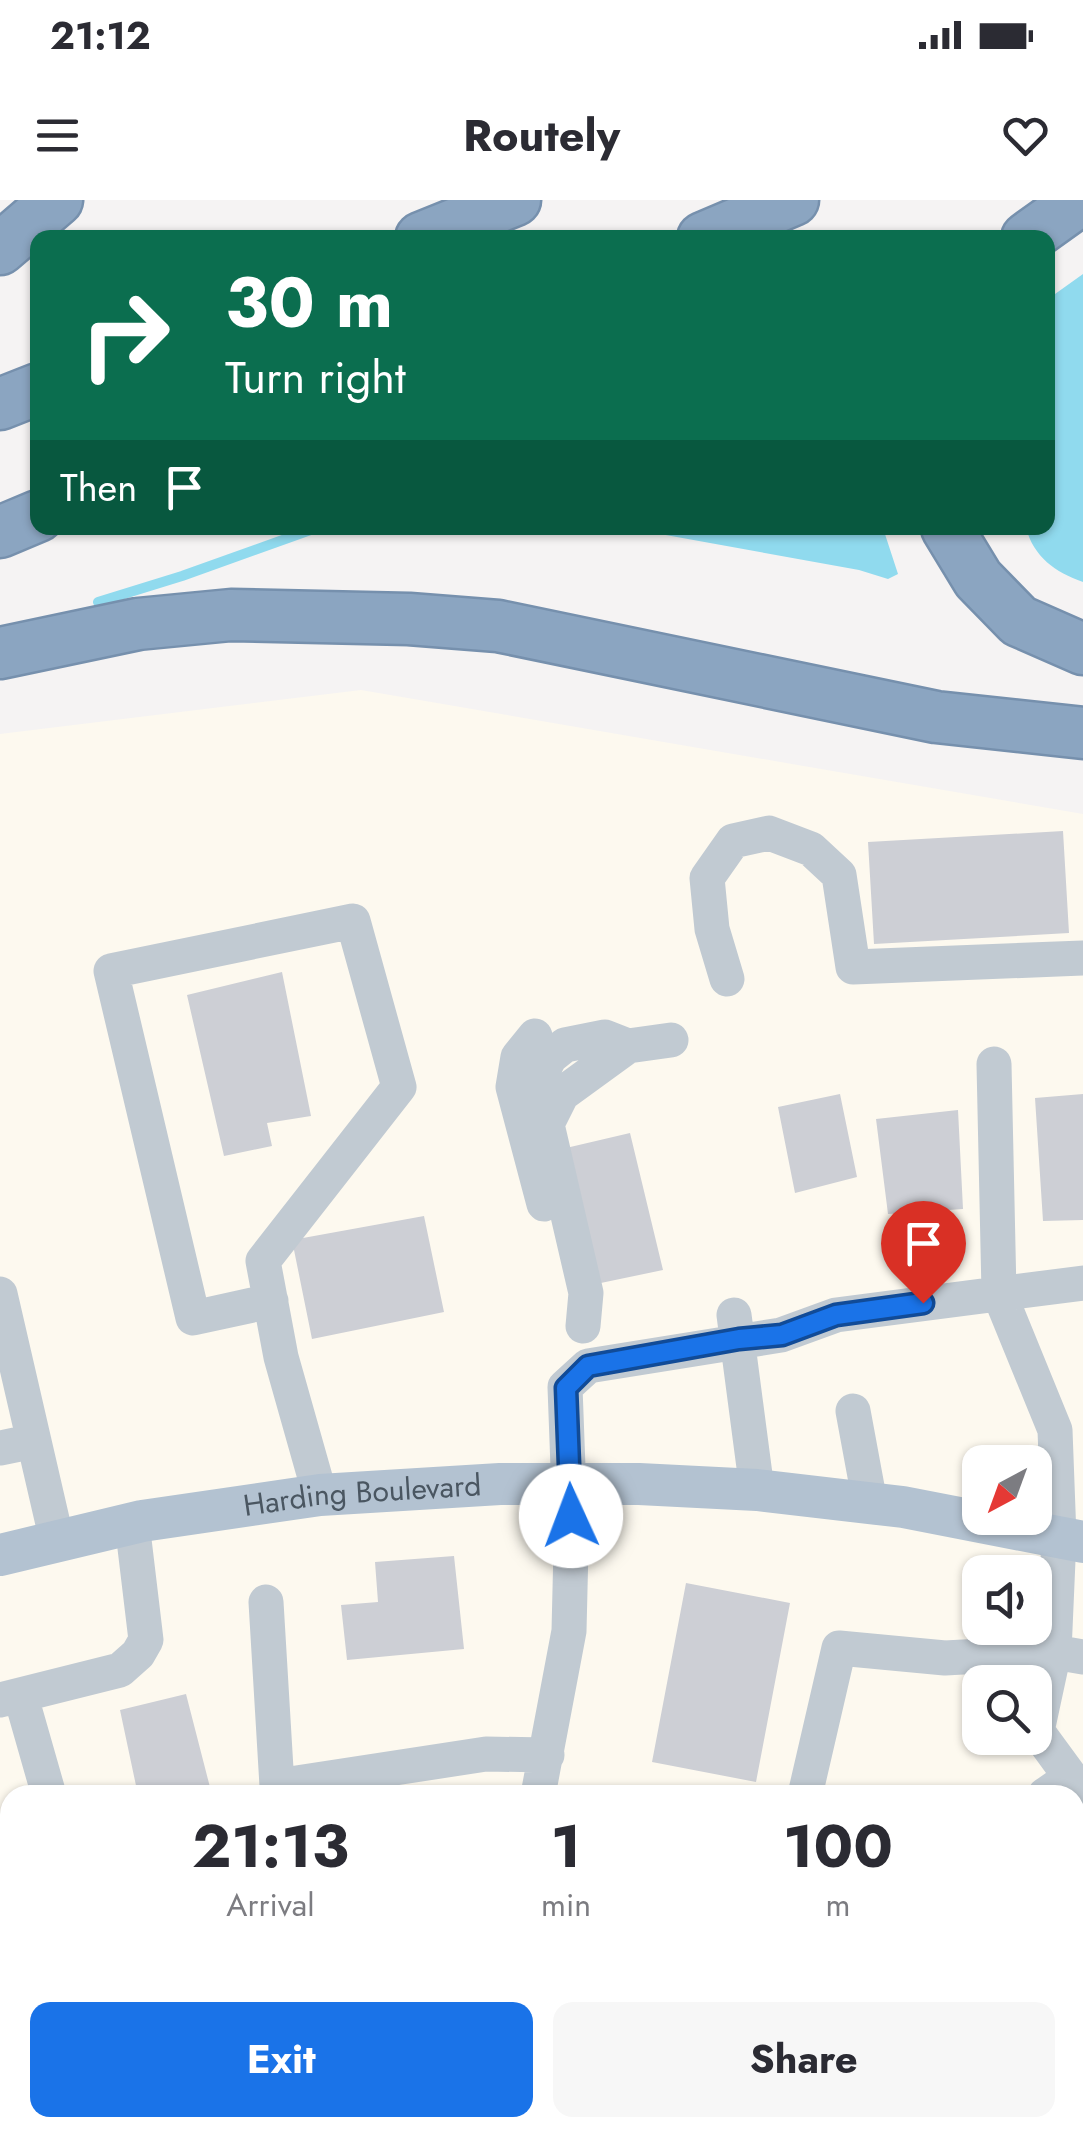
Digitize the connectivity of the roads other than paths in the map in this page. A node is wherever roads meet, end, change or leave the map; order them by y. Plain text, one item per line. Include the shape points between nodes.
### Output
1 (58, 200) edge
2 (515, 200) edge
3 (792, 200) edge
4 (1080, 200) edge
5 (441, 230) edge
6 (722, 230) edge
7 (1038, 230) edge
8 (0, 249) edge
9 (30, 393) edge
10 (0, 404) edge
11 (30, 519) edge
12 (0, 532) edge
13 (951, 535) edge
14 (1083, 649) edge
15 (0, 653) edge
16 (1083, 733) edge
17 (1083, 958) edge
18 (727, 979) dead end
19 (536, 1036) dead end
20 (671, 1040) dead end
21 (994, 1064) dead end
22 (1083, 1283) edge
23 (999, 1293) junction
24 (0, 1294) edge
25 (270, 1301) junction
26 (583, 1326) junction
27 (736, 1327) junction
28 (588, 1366) junction
29 (854, 1411) dead end
30 (17, 1445) edge
31 (570, 1484) junction
32 (757, 1490) junction
33 (320, 1496) junction
34 (870, 1503) junction
35 (132, 1524) junction
36 (1071, 1539) edge
37 (58, 1541) junction
38 (0, 1555) edge
39 (266, 1602) dead end
40 (1069, 1655) edge
41 (10, 1698) edge
42 (547, 1754) junction
43 (45, 1785) edge
44 (277, 1785) edge
45 (311, 1785) edge
46 (540, 1785) edge
47 (807, 1785) edge
48 (1064, 1785) edge

1 - 8 highway
2 - 5 highway
3 - 6 highway
4 - 7 highway
9 - 10 highway
11 - 12 highway
13 - 14 highway via 978,578 1019,621
15 - 16 highway via 138,624 231,615 444,622 553,636 936,717
17 - 18 street via 853,967 839,875 810,849 768,833 733,841 707,878 712,929
19 - 26 street via 518,1057 512,1087
20 - 26 street via 628,1046 605,1037 565,1045 541,1074 539,1090 586,1293
21 - 23 street
22 - 23 street
23 - 27 street via 836,1315 782,1335
23 - 36 street via 1055,1430
24 - 30 street
25 - 25 street via 263,1261 399,1087 353,922 111,971 193,1318
25 - 33 street
26 - 28 street
27 - 28 street
27 - 32 street
28 - 31 street via 566,1388
29 - 34 street
30 - 37 street
31 - 32 main road, Harding Boulevard
31 - 33 main road, Harding Boulevard
31 - 42 street via 568,1632
32 - 34 main road, Harding Boulevard
33 - 35 main road, Harding Boulevard
34 - 36 main road, Harding Boulevard
35 - 37 main road, Harding Boulevard
35 - 41 street via 146,1640 138,1654 120,1670
36 - 40 street
37 - 38 main road, Harding Boulevard
39 - 44 street
40 - 47 street via 945,1658 839,1648
40 - 48 street via 1038,1730
41 - 43 street
42 - 45 street via 486,1754
42 - 46 street

